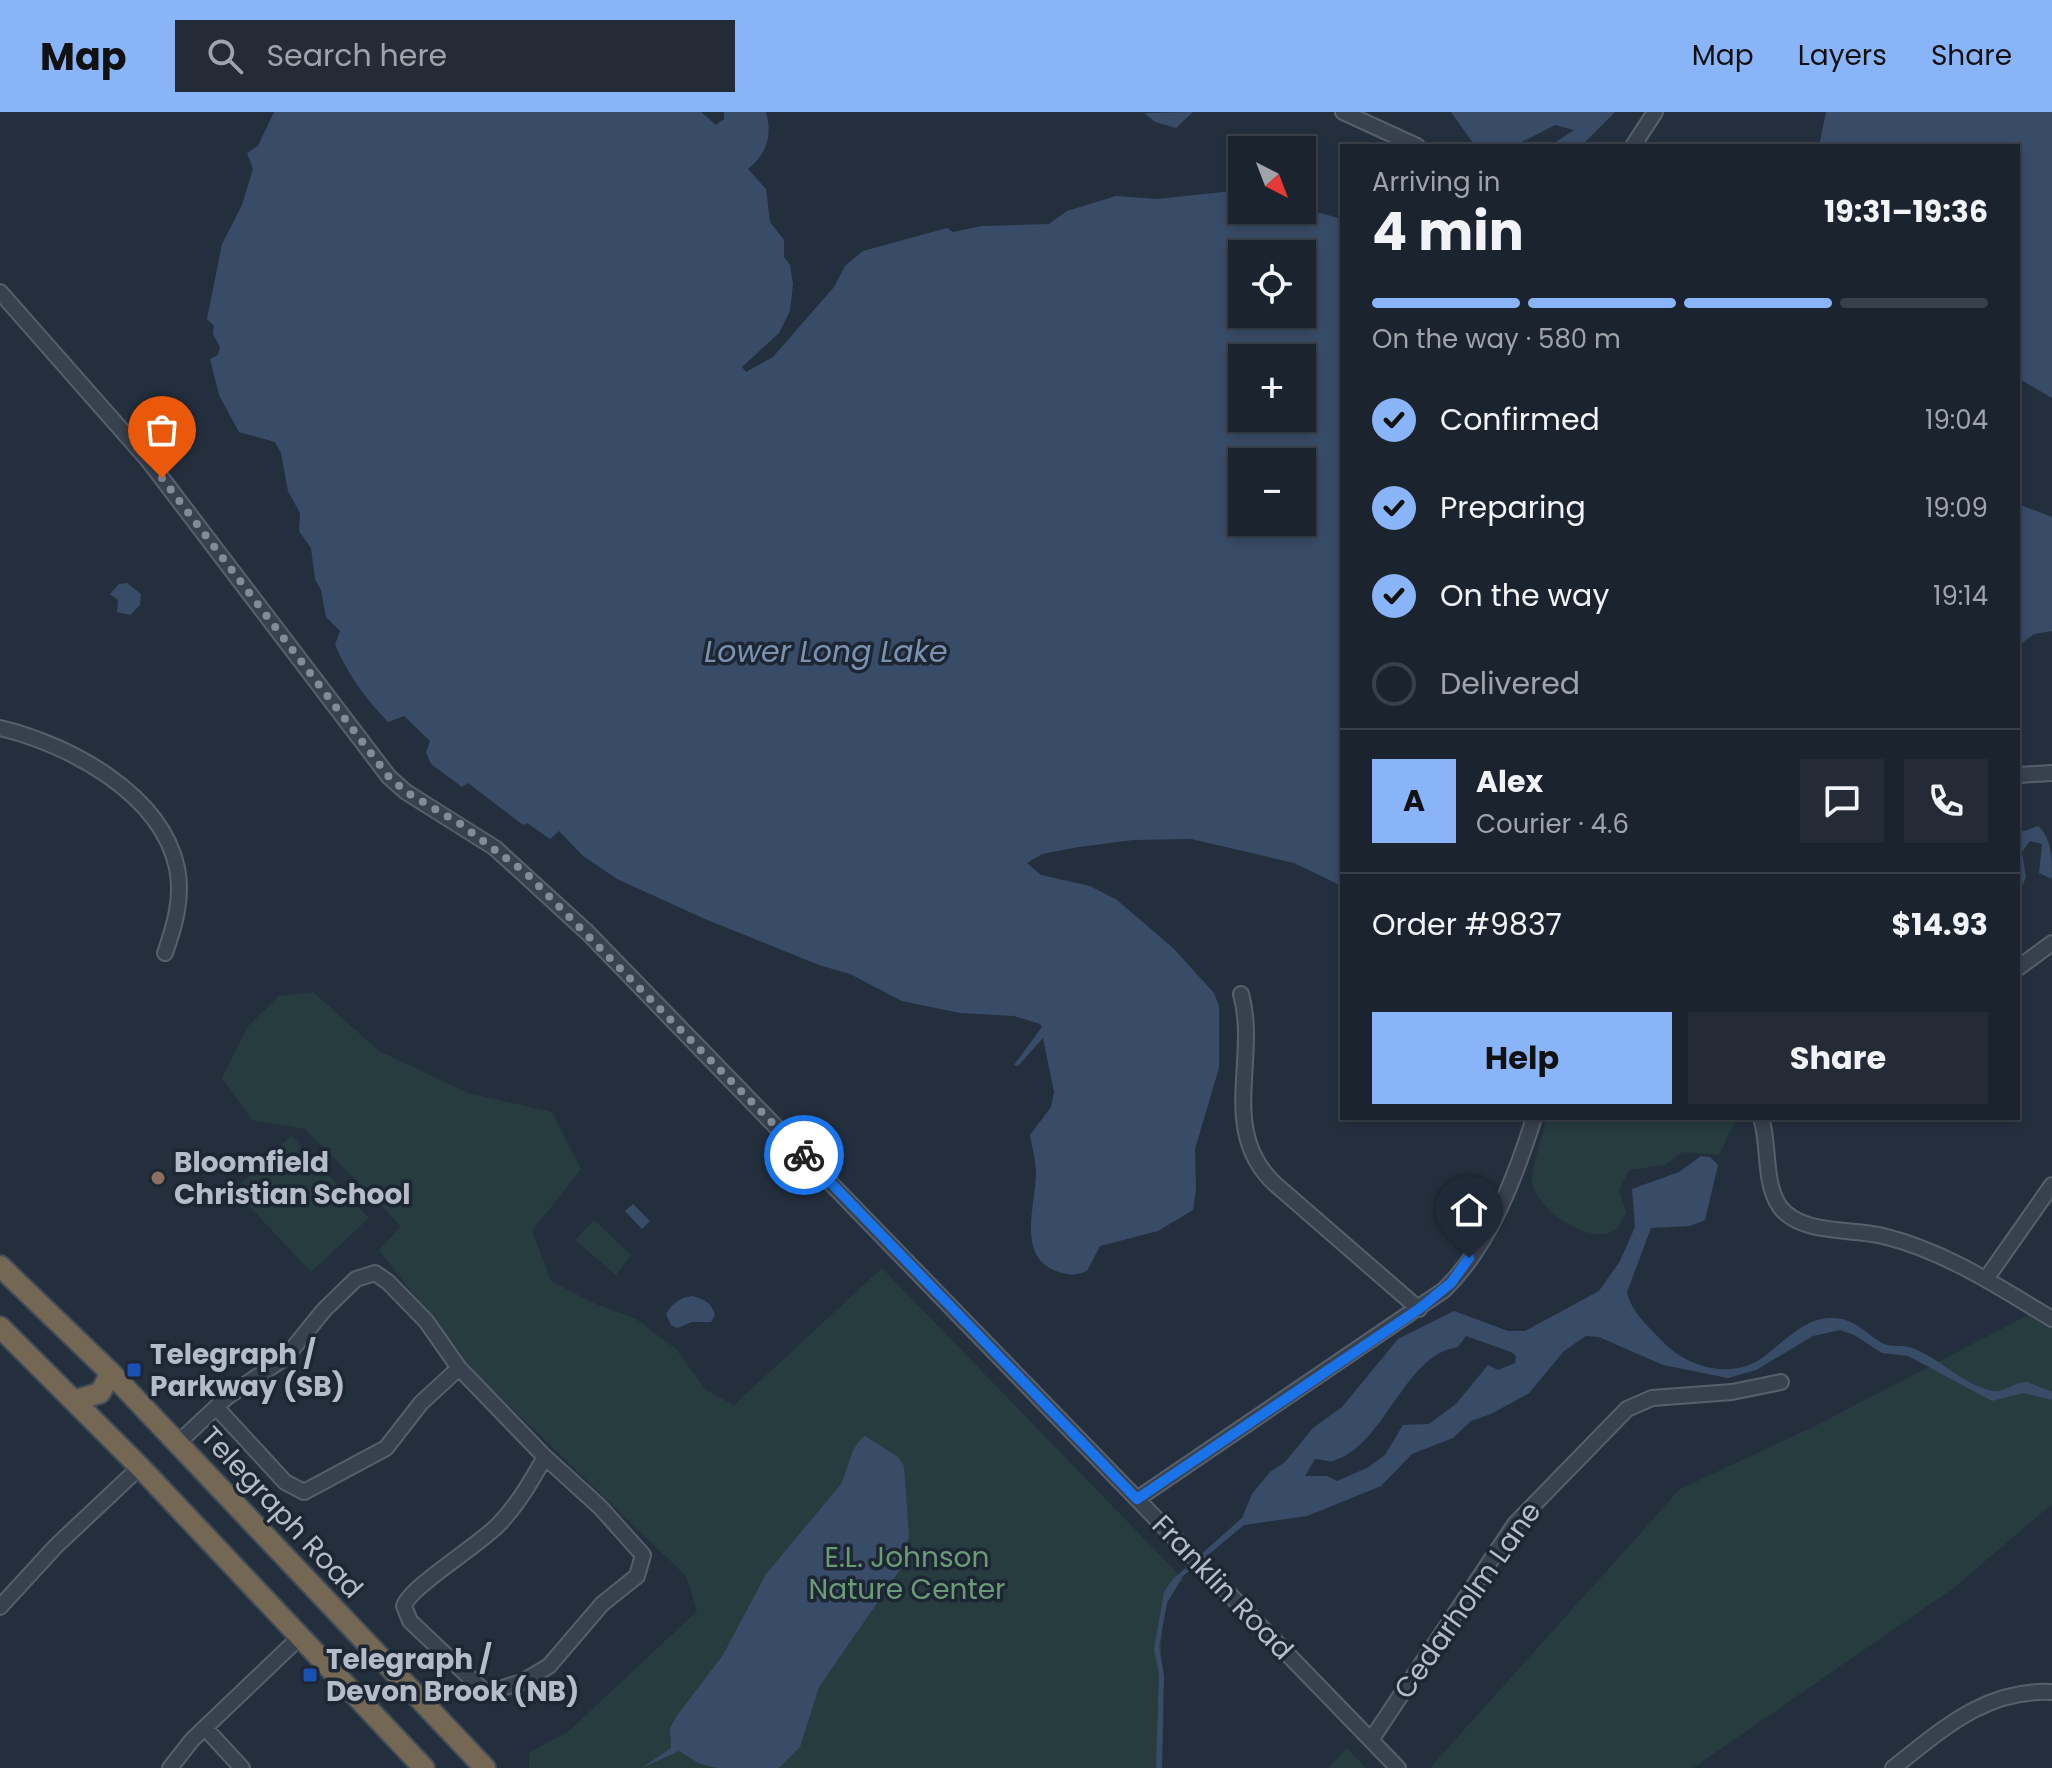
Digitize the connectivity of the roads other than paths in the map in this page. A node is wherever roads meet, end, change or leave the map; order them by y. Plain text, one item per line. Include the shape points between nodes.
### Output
1 (1343, 112) edge
2 (1655, 112) edge
3 (1413, 144) edge
4 (1634, 144) edge
5 (0, 292) edge
6 (0, 728) edge
7 (2052, 773) edge
8 (2020, 775) edge
9 (2052, 943) edge
10 (165, 953) dead end
11 (2020, 967) edge
12 (1241, 994) dead end
13 (1533, 1120) edge
14 (1765, 1122) edge
15 (2052, 1185) edge
16 (0, 1266) edge
17 (1986, 1279) junction
18 (1419, 1309) junction
19 (2052, 1319) edge
20 (0, 1327) edge
21 (459, 1368) junction
22 (111, 1373) junction
23 (1781, 1382) dead end
24 (76, 1400) junction
25 (216, 1407) junction
26 (178, 1443) junction
27 (545, 1457) junction
28 (140, 1467) junction
29 (1137, 1499) junction
30 (0, 1607) edge
31 (300, 1637) junction
32 (2052, 1692) edge
33 (205, 1728) junction
34 (1371, 1740) junction
35 (170, 1768) edge
36 (242, 1768) edge
37 (424, 1768) edge
38 (485, 1768) edge
39 (1398, 1768) edge
40 (1893, 1768) edge

1 - 3 street
2 - 4 street
5 - 29 street, Franklin Road via 148,460 389,777 495,848 588,933
6 - 10 street via 87,764 158,825 171,847 179,889
7 - 8 street
9 - 11 street
12 - 18 street via 1246,1014 1242,1119 1256,1162
13 - 18 street via 1514,1178 1485,1233 1457,1276
14 - 17 street via 1772,1189 1780,1207 1795,1220 1896,1239
15 - 17 street
16 - 22 highway, Telegraph Road
17 - 19 street
18 - 29 street
20 - 24 highway
21 - 25 street via 421,1403 386,1448 304,1492 285,1482
21 - 25 street via 417,1312 382,1276 368,1273 324,1310 286,1357
21 - 27 street
22 - 24 highway via 100,1393
22 - 26 highway, Telegraph Road
23 - 34 street, Cedarholm Lane via 1652,1398 1627,1409 1515,1524
24 - 28 highway
25 - 26 street
26 - 38 highway, Telegraph Road
27 - 27 street via 503,1520 414,1590 404,1606 410,1621 486,1693 522,1682 549,1666 602,1604 637,1576 643,1563 635,1542
28 - 30 street
28 - 31 highway
29 - 34 street, Franklin Road
31 - 33 street
31 - 37 highway
32 - 40 street via 2022,1692 1976,1706
33 - 35 street
33 - 36 street
34 - 39 street, Franklin Road

